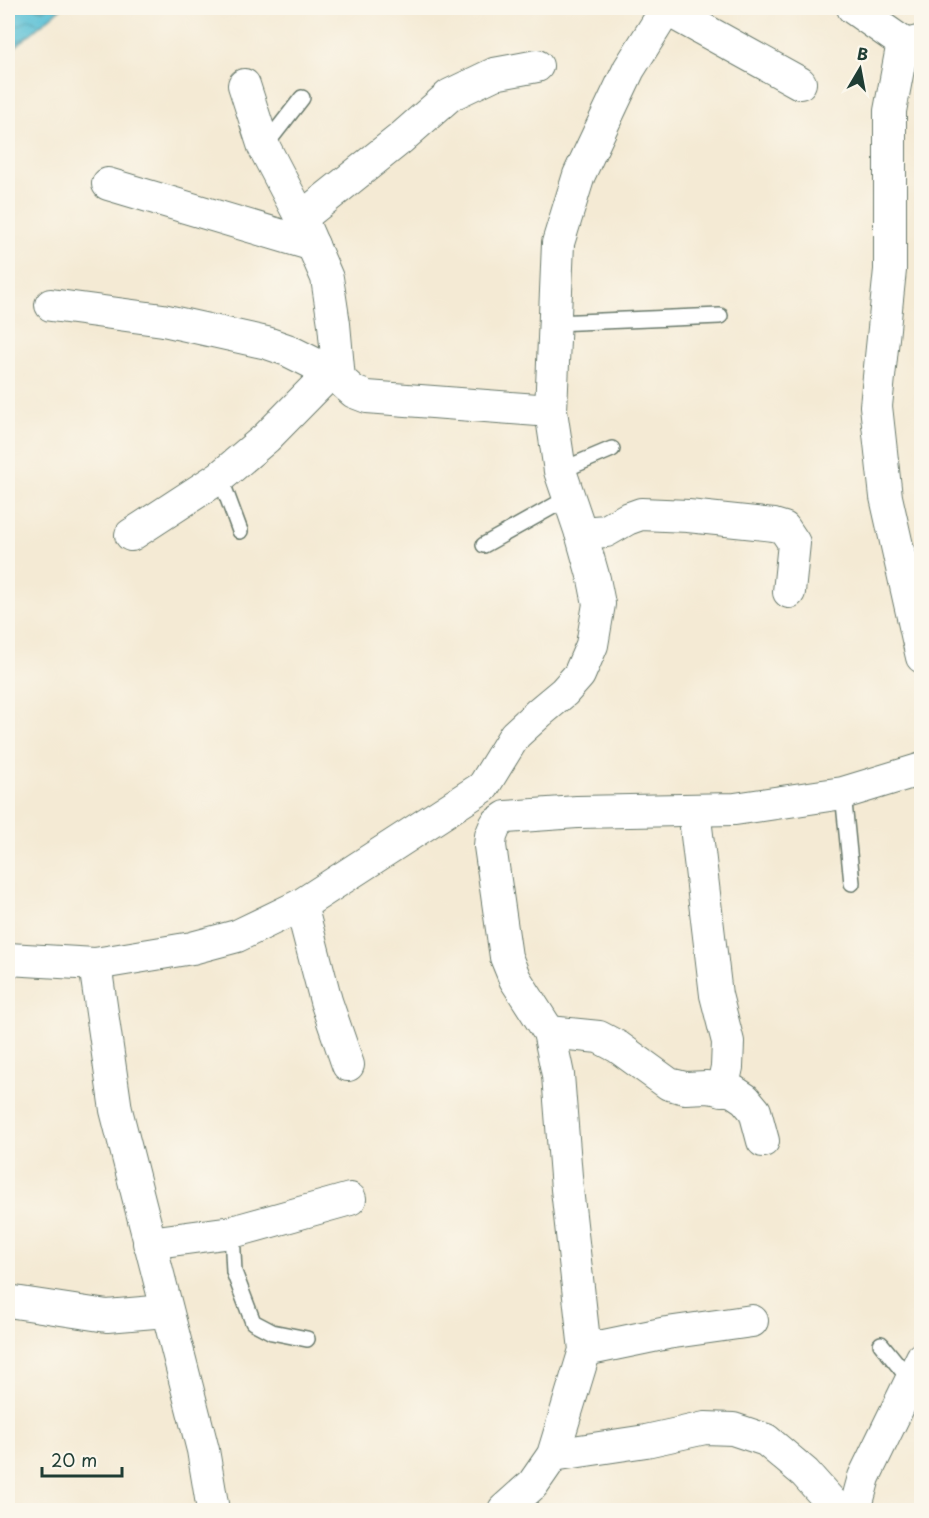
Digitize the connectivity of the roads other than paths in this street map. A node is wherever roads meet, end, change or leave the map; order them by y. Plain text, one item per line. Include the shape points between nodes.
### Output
1 (667, 8) edge
2 (854, 8) edge
3 (914, 43) edge
4 (537, 66) dead end
5 (800, 83) dead end
6 (244, 85) dead end
7 (302, 98) dead end
8 (264, 147) junction
9 (108, 184) dead end
10 (307, 232) junction
11 (51, 305) dead end
12 (720, 316) dead end
13 (554, 323) junction
14 (335, 375) junction
15 (551, 411) junction
16 (612, 449) dead end
17 (220, 477) junction
18 (564, 484) junction
19 (240, 531) dead end
20 (581, 533) junction
21 (131, 536) dead end
22 (484, 545) dead end
23 (911, 555) edge
24 (789, 592) dead end
25 (921, 657) edge
26 (921, 769) edge
27 (483, 787) junction
28 (843, 794) junction
29 (694, 810) junction
30 (506, 817) junction
31 (852, 883) dead end
32 (302, 905) junction
33 (8, 959) edge
34 (95, 964) junction
35 (549, 1032) junction
36 (348, 1065) dead end
37 (722, 1090) junction
38 (763, 1141) dead end
39 (350, 1199) dead end
40 (232, 1232) junction
41 (149, 1243) junction
42 (8, 1301) edge
43 (166, 1311) junction
44 (752, 1321) dead end
45 (307, 1339) dead end
46 (881, 1344) dead end
47 (585, 1350) junction
48 (916, 1369) edge
49 (553, 1455) junction
50 (213, 1510) edge
51 (504, 1510) edge
52 (837, 1510) edge
53 (855, 1510) edge

1 - 5 street
1 - 13 street via 629,69 579,175 558,243
2 - 3 street
3 - 23 street via 901,53 890,111 890,270 876,405 886,497
4 - 10 street via 494,74 450,95
6 - 8 street
7 - 8 lane
8 - 10 street
9 - 10 street
10 - 14 street via 327,278 334,324
11 - 14 street via 163,320 267,343
12 - 13 lane
13 - 15 street
14 - 15 street via 354,392 367,397
14 - 17 street
15 - 18 street
16 - 18 lane
17 - 19 lane
17 - 21 street
18 - 20 street
18 - 22 lane
20 - 24 street via 606,531 641,514 774,525 784,528 794,543
20 - 27 street via 598,604 592,645 579,675 516,735
23 - 25 street
26 - 28 street
27 - 30 street
27 - 32 street
28 - 29 street via 735,809
28 - 31 lane
29 - 30 street
29 - 37 street via 716,995 728,1042
30 - 35 street via 496,824 490,846 506,957 514,979
32 - 34 street via 237,936 192,948
32 - 36 street via 326,1001
33 - 34 street
34 - 41 street via 116,1110
35 - 37 street via 599,1037 669,1084
35 - 47 street via 558,1076
37 - 38 street via 733,1091 755,1111
39 - 40 street
40 - 41 street
40 - 45 lane via 234,1272 253,1322 272,1332
41 - 43 street
42 - 43 street via 107,1316
43 - 50 street via 203,1450
44 - 47 street
46 - 48 lane
47 - 49 street
48 - 53 street via 864,1477
49 - 51 street via 533,1484
49 - 52 street via 705,1428 733,1430 766,1440 805,1473

